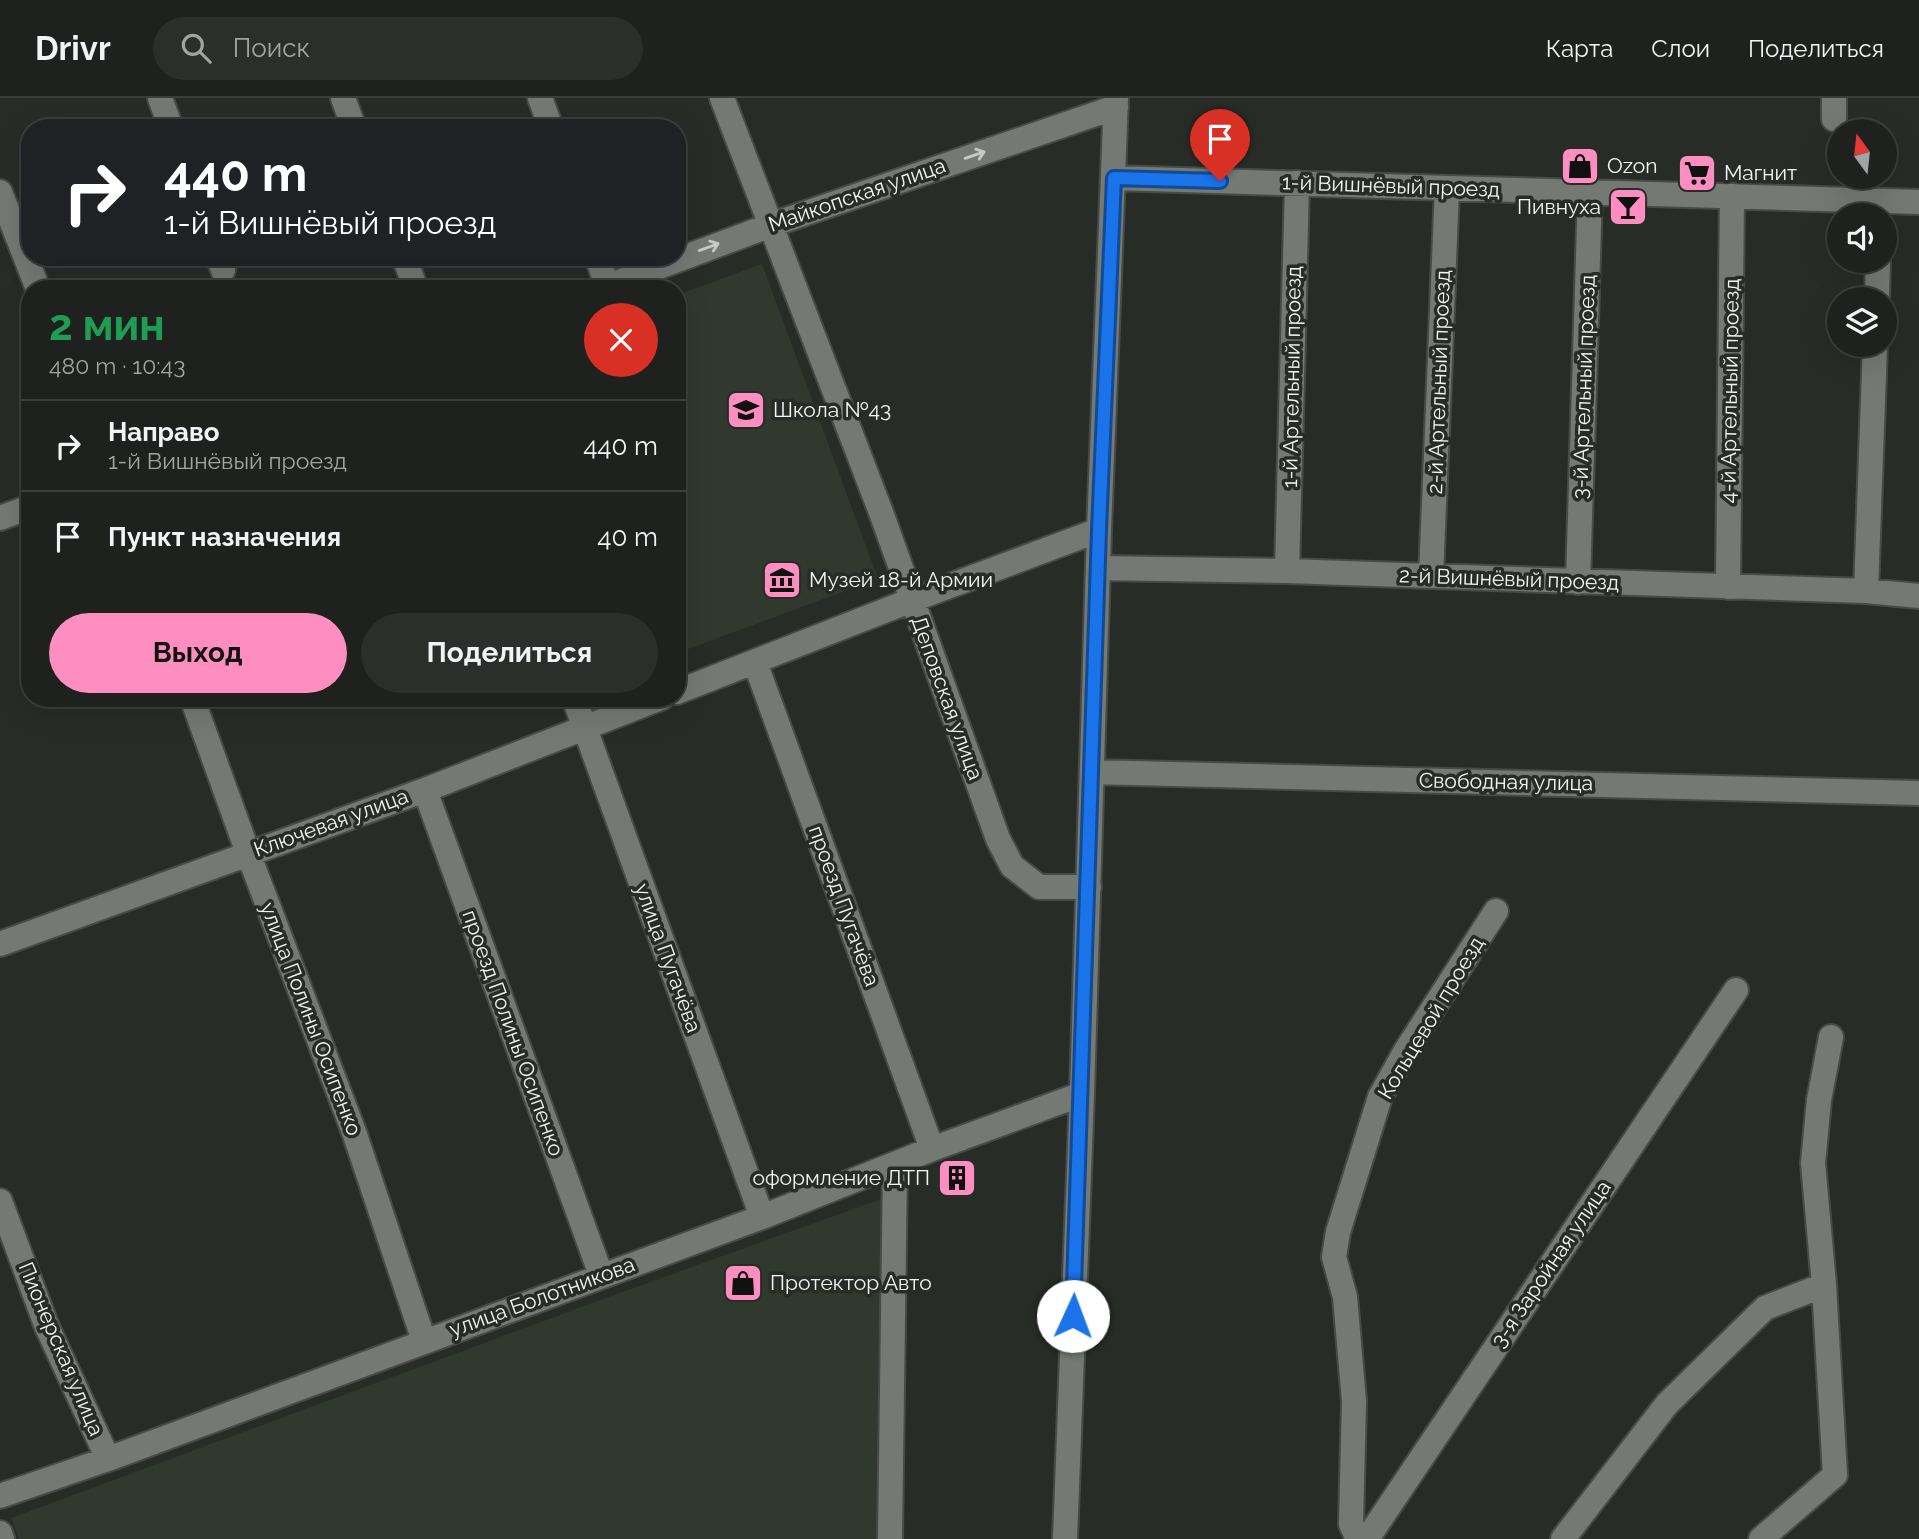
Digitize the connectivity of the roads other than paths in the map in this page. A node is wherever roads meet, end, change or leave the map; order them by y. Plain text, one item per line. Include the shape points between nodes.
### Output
1 (160, 98) edge
2 (343, 98) edge
3 (540, 98) edge
4 (722, 98) edge
5 (1116, 102) edge
6 (168, 119) edge
7 (351, 119) edge
8 (548, 119) edge
9 (1114, 178) junction
10 (1297, 183) junction
11 (1447, 188) junction
12 (0, 192) edge
13 (1590, 192) junction
14 (1732, 196) junction
15 (1919, 202) edge
16 (1827, 204) edge
17 (1897, 205) edge
18 (771, 225) junction
19 (21, 246) edge
20 (686, 256) edge
21 (660, 266) edge
22 (622, 280) edge
23 (1875, 357) edge
24 (21, 510) edge
25 (0, 518) edge
26 (1099, 530) junction
27 (1098, 568) junction
28 (1287, 571) junction
29 (1431, 576) junction
30 (1578, 582) junction
31 (1728, 587) junction
32 (1867, 591) junction
33 (1919, 596) edge
34 (912, 600) junction
35 (755, 662) junction
36 (686, 689) edge
37 (195, 707) edge
38 (577, 707) edge
39 (637, 707) edge
40 (585, 727) junction
41 (1093, 772) junction
42 (425, 790) junction
43 (1919, 793) edge
44 (248, 853) junction
45 (1088, 887) junction
46 (1496, 911) dead end
47 (0, 944) edge
48 (1736, 990) dead end
49 (1831, 1037) dead end
50 (1082, 1094) junction
51 (932, 1149) junction
52 (895, 1165) junction
53 (0, 1201) edge
54 (762, 1217) junction
55 (601, 1276) junction
56 (1824, 1284) junction
57 (424, 1341) junction
58 (108, 1458) junction
59 (0, 1496) edge
60 (0, 1533) edge
61 (2, 1539) edge
62 (890, 1539) edge
63 (1065, 1539) edge
64 (1358, 1539) edge
65 (1367, 1539) edge
66 (1563, 1539) edge
67 (1761, 1539) edge

1 - 6 street
2 - 7 street
3 - 8 street
4 - 18 street, Деповская улица
5 - 9 street
18 -> 5 street, Майкопская улица
9 - 10 street, 1-й Вишнёвый проезд
9 - 26 street
10 - 11 street, 1-й Вишнёвый проезд
10 - 28 street, 1-й Артельный проезд
11 - 13 street, 1-й Вишнёвый проезд
11 - 29 street, 2-й Артельный проезд
12 - 19 street
13 - 14 street, 1-й Вишнёвый проезд
13 - 30 street, 3-й Артельный проезд
14 - 16 street, 1-й Вишнёвый проезд
14 - 31 street, 4-й Артельный проезд
15 - 17 street, 1-й Вишнёвый проезд
20 -> 18 street, Майкопская улица
18 - 34 street, Деповская улица
22 -> 21 street, Майкопская улица
23 - 32 street
24 - 25 street
26 - 27 street
26 - 34 street
27 - 28 street, 2-й Вишнёвый проезд
27 - 41 street
28 - 29 street, 2-й Вишнёвый проезд
29 - 30 street, 2-й Вишнёвый проезд
30 - 31 street, 2-й Вишнёвый проезд
31 - 32 street, 2-й Вишнёвый проезд
32 - 33 street, 2-й Вишнёвый проезд
34 - 35 street
34 - 45 street, Деповская улица via 998,839 1012,866 1039,887
35 - 36 street
35 - 51 street, проезд Пугачёва
37 - 44 street, улица Полины Осипенко
38 - 40 street, улица Пугачёва
39 - 40 street, Ключевая улица
40 - 42 street, Ключевая улица
40 - 54 street, улица Пугачёва
41 - 43 street, Свободная улица
41 - 45 street
42 - 44 street, Ключевая улица
42 - 55 street, проезд Полины Осипенко
44 - 47 street, Ключевая улица
44 - 57 street, улица Полины Осипенко via 354,1132
45 - 50 street
46 - 64 street, Кольцевой проезд via 1380,1097 1338,1232 1334,1257 1345,1297 1354,1401 1351,1524
48 - 65 street, 3-я Заройная улица
49 - 56 street via 1813,1163
50 - 51 street, улица Болотникова
50 - 63 street
51 - 52 street, улица Болотникова
52 - 54 street, улица Болотникова
52 - 62 street
53 - 58 street, Пионерская улица via 47,1326
54 - 55 street, улица Болотникова
55 - 57 street, улица Болотникова
56 - 66 street via 1765,1308 1667,1404
56 - 67 street via 1835,1475
57 - 58 street, улица Болотникова
58 - 59 street, улица Болотникова
60 - 61 street

